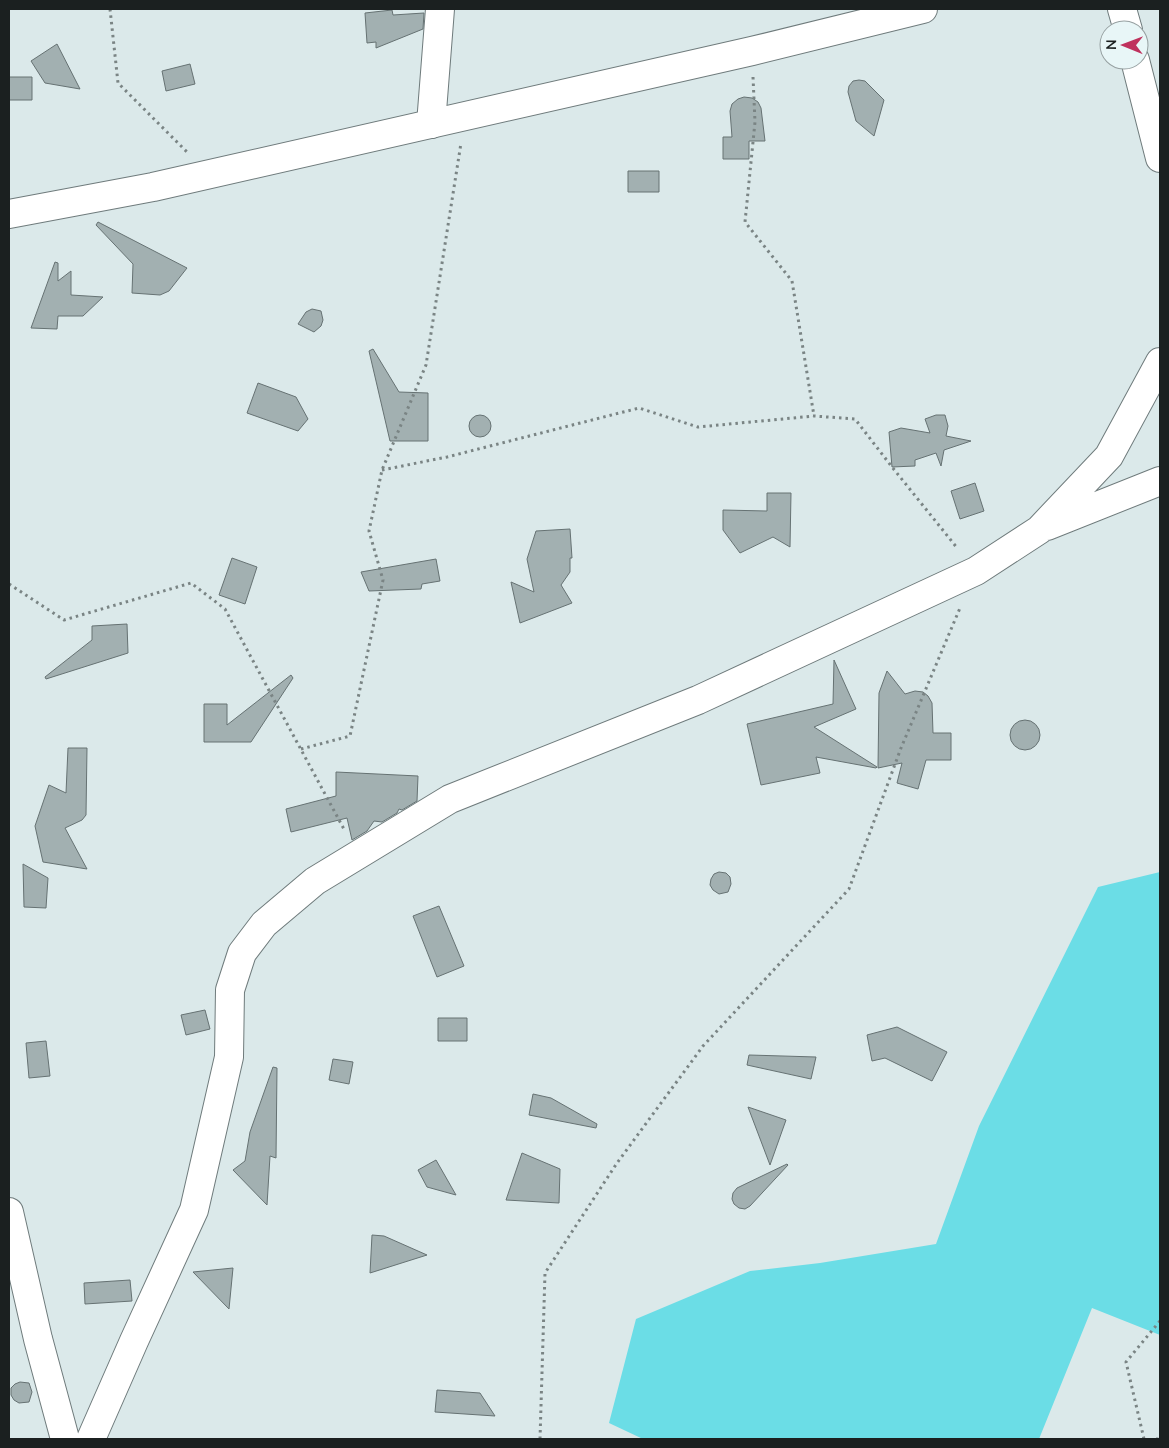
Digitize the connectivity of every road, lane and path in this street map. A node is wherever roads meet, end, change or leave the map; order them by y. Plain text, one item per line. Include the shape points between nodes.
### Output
1 (110, 9) edge
2 (440, 9) edge
3 (923, 9) edge
4 (752, 51) junction
5 (1138, 70) edge
6 (466, 116) junction
7 (431, 124) junction
8 (1160, 158) edge
9 (208, 174) junction
10 (9, 214) edge
11 (1160, 362) edge
12 (814, 416) junction
13 (382, 470) junction
14 (1160, 481) edge
15 (1039, 530) junction
16 (976, 571) junction
17 (9, 584) edge
18 (301, 749) junction
19 (358, 855) junction
20 (9, 1212) edge
21 (1160, 1321) edge
22 (1160, 1438) edge
23 (65, 1439) edge
24 (91, 1439) edge
25 (540, 1439) edge
26 (1144, 1439) edge
27 (1156, 1439) edge

1 - 9 path via 118,83
2 - 7 street
3 - 4 street
4 - 6 street
4 - 12 path via 756,122 745,222 792,281
5 - 8 street
6 - 7 street
6 - 13 path via 426,365
7 - 9 street
9 - 10 street
11 - 15 street via 1109,456
12 - 13 path via 698,427 639,408 447,458
12 - 16 path via 855,419
13 - 18 path via 369,531 383,580 350,736
14 - 15 street
15 - 16 street
16 - 19 street via 698,700 450,800
16 - 25 path via 901,748 849,889 703,1046 617,1163 545,1273
17 - 18 path via 64,620 191,583 225,609
18 - 19 path
19 - 24 street via 315,881 264,924 242,953 230,990 229,1057 194,1210
20 - 23 street
21 - 26 path via 1126,1362
22 - 27 path

